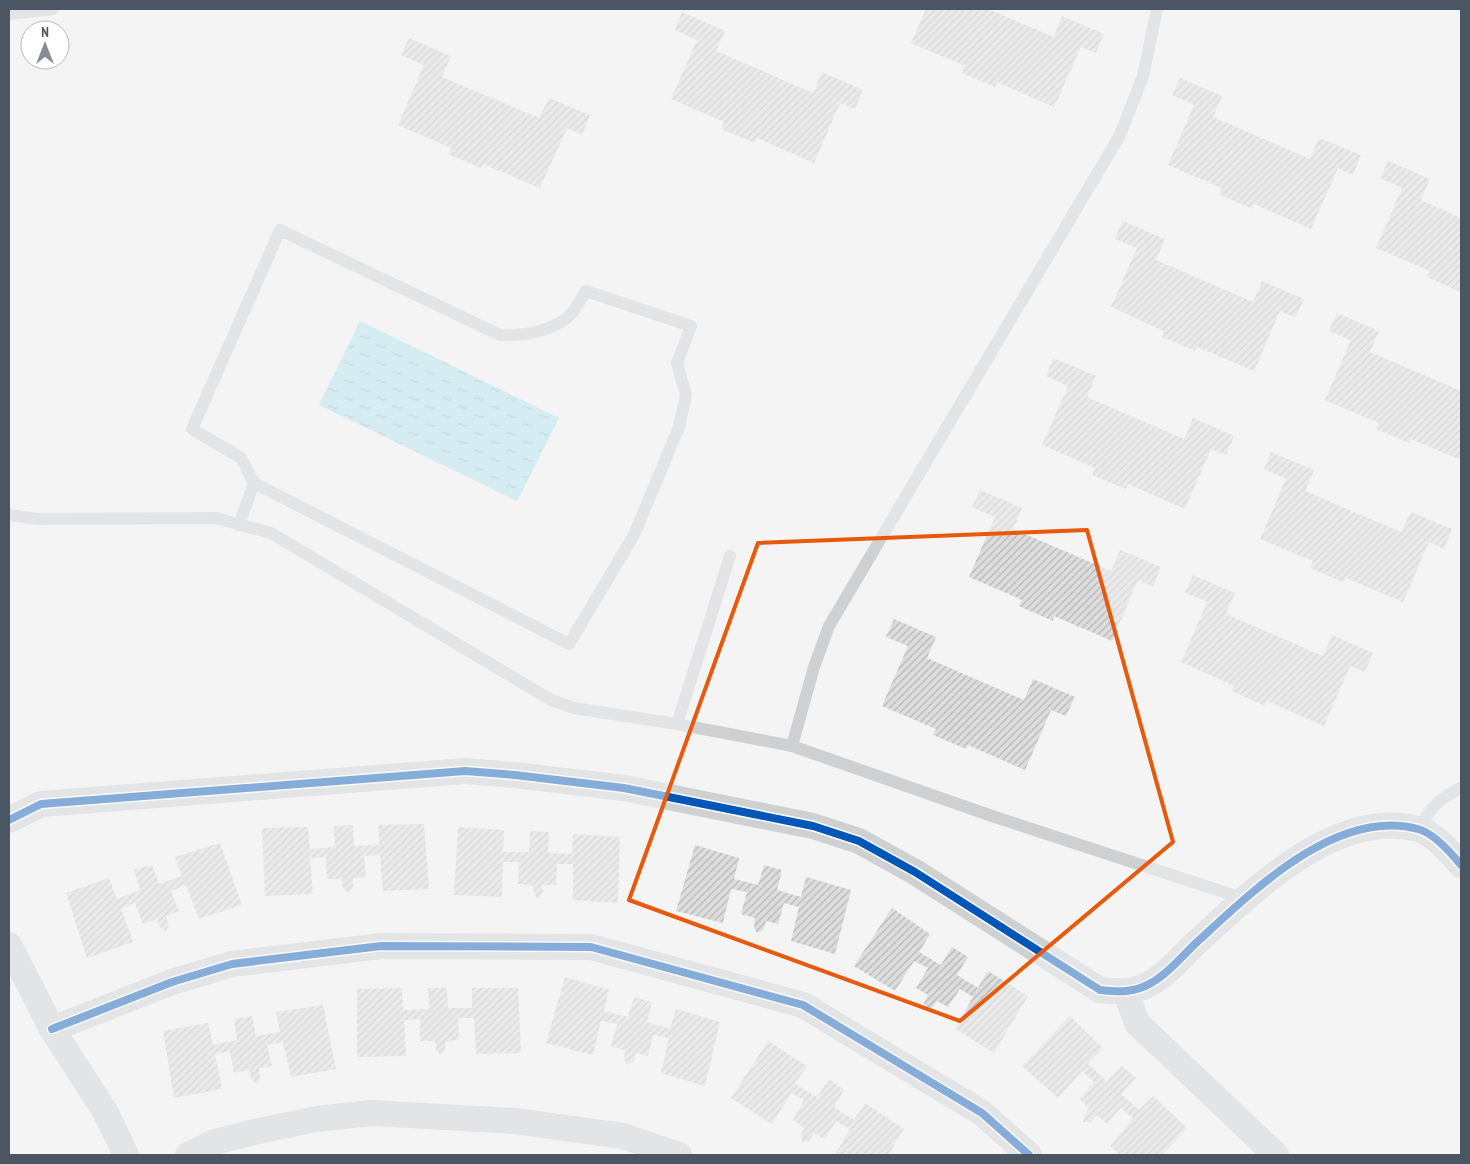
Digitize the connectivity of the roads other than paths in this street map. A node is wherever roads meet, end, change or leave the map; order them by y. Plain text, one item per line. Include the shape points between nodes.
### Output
1 (53, 9) edge
2 (1157, 9) edge
3 (9, 14) edge
4 (254, 483) junction
5 (9, 515) edge
6 (239, 524) junction
7 (730, 556) dead end
8 (677, 724) junction
9 (792, 746) junction
10 (1461, 788) edge
11 (9, 820) edge
12 (1419, 829) junction
13 (1461, 866) edge
14 (1245, 899) junction
15 (9, 945) edge
16 (1126, 993) junction
17 (52, 1029) junction
18 (126, 1155) edge
19 (188, 1155) edge
20 (679, 1155) edge
21 (1029, 1155) edge
22 (1276, 1155) edge

1 - 3 lane
2 - 9 lane via 1143,76 1120,135 829,626
4 - 4 lane via 569,644 634,535 679,427 686,395 677,363 691,326 586,291 569,316 544,330 518,336 500,335 280,230 192,429 242,458
4 - 6 lane
5 - 6 lane via 37,519 216,518
6 - 8 lane via 271,533 552,700 574,708
7 - 8 lane
8 - 9 lane
9 - 14 lane
10 - 12 lane via 1442,797 1428,812
11 - 16 street via 41,804 465,771 624,788 813,826 859,841 915,872 1100,990
12 - 13 street via 1448,849
12 - 14 street via 1380,826 1338,837 1269,877
14 - 16 street via 1152,983
15 - 17 street
16 - 22 street via 1137,1023
17 - 18 street via 106,1113
17 - 21 street via 172,982 232,964 381,946 591,947 804,1006 982,1113
19 - 20 street via 215,1142 254,1132 316,1119 371,1113 515,1121 623,1136

